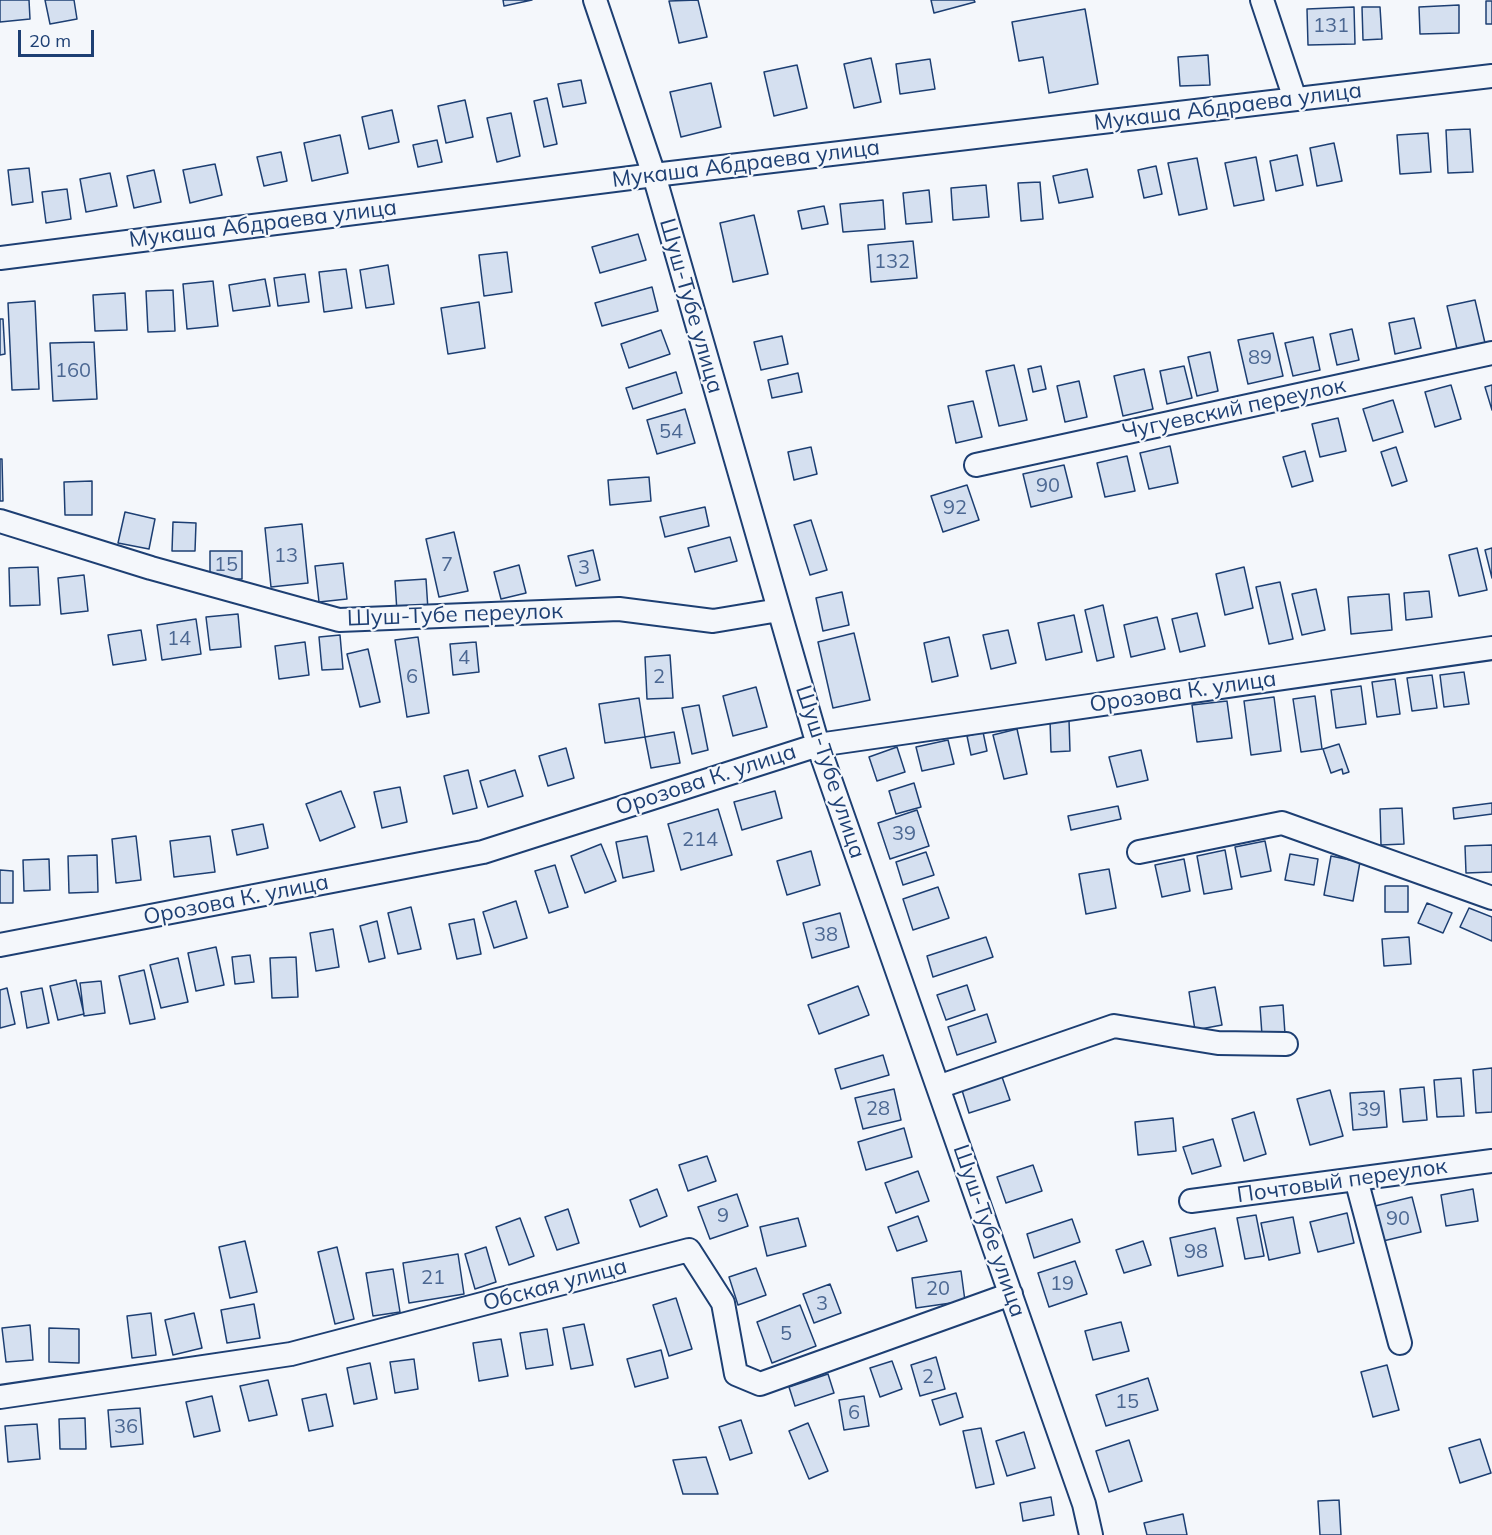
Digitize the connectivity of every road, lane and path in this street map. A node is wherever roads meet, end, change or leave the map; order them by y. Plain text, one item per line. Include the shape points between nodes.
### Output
1 (595, 0) edge
2 (1262, 0) edge
3 (1492, 76) edge
4 (1295, 99) junction
5 (654, 175) junction
6 (0, 258) edge
7 (1492, 353) edge
8 (976, 465) dead end
9 (0, 521) edge
10 (779, 610) junction
11 (1492, 648) edge
12 (818, 745) junction
13 (1139, 852) dead end
14 (1492, 898) edge
15 (0, 945) edge
16 (1286, 1044) dead end
17 (938, 1087) junction
18 (1492, 1161) edge
19 (1356, 1179) junction
20 (1191, 1201) dead end
21 (1011, 1294) junction
22 (1400, 1343) dead end
23 (0, 1397) edge
24 (1091, 1535) edge

1 - 5 street, Шуш-Тубе улица
2 - 4 street
3 - 4 street, Мукаша Абдраева улица
4 - 5 street, Мукаша Абдраева улица
5 - 6 street, Мукаша Абдраева улица
5 - 10 street, Шуш-Тубе улица
7 - 8 street, Чугуевский переулок
9 - 10 street, Шуш-Тубе переулок via 339,620 619,609 713,621
10 - 12 street, Шуш-Тубе улица
11 - 12 street, Орозова К. улица
12 - 15 street, Орозова К. улица via 483,852
12 - 17 street, Шуш-Тубе улица
13 - 14 street via 1282,823
16 - 17 street via 1218,1043 1114,1026
17 - 21 street, Шуш-Тубе улица
18 - 19 street, Почтовый переулок
19 - 20 street, Почтовый переулок
19 - 22 street
21 - 23 street, Обская улица via 760,1384 736,1374 723,1303 689,1250 291,1354
21 - 24 street, Шуш-Тубе улица via 1084,1504

